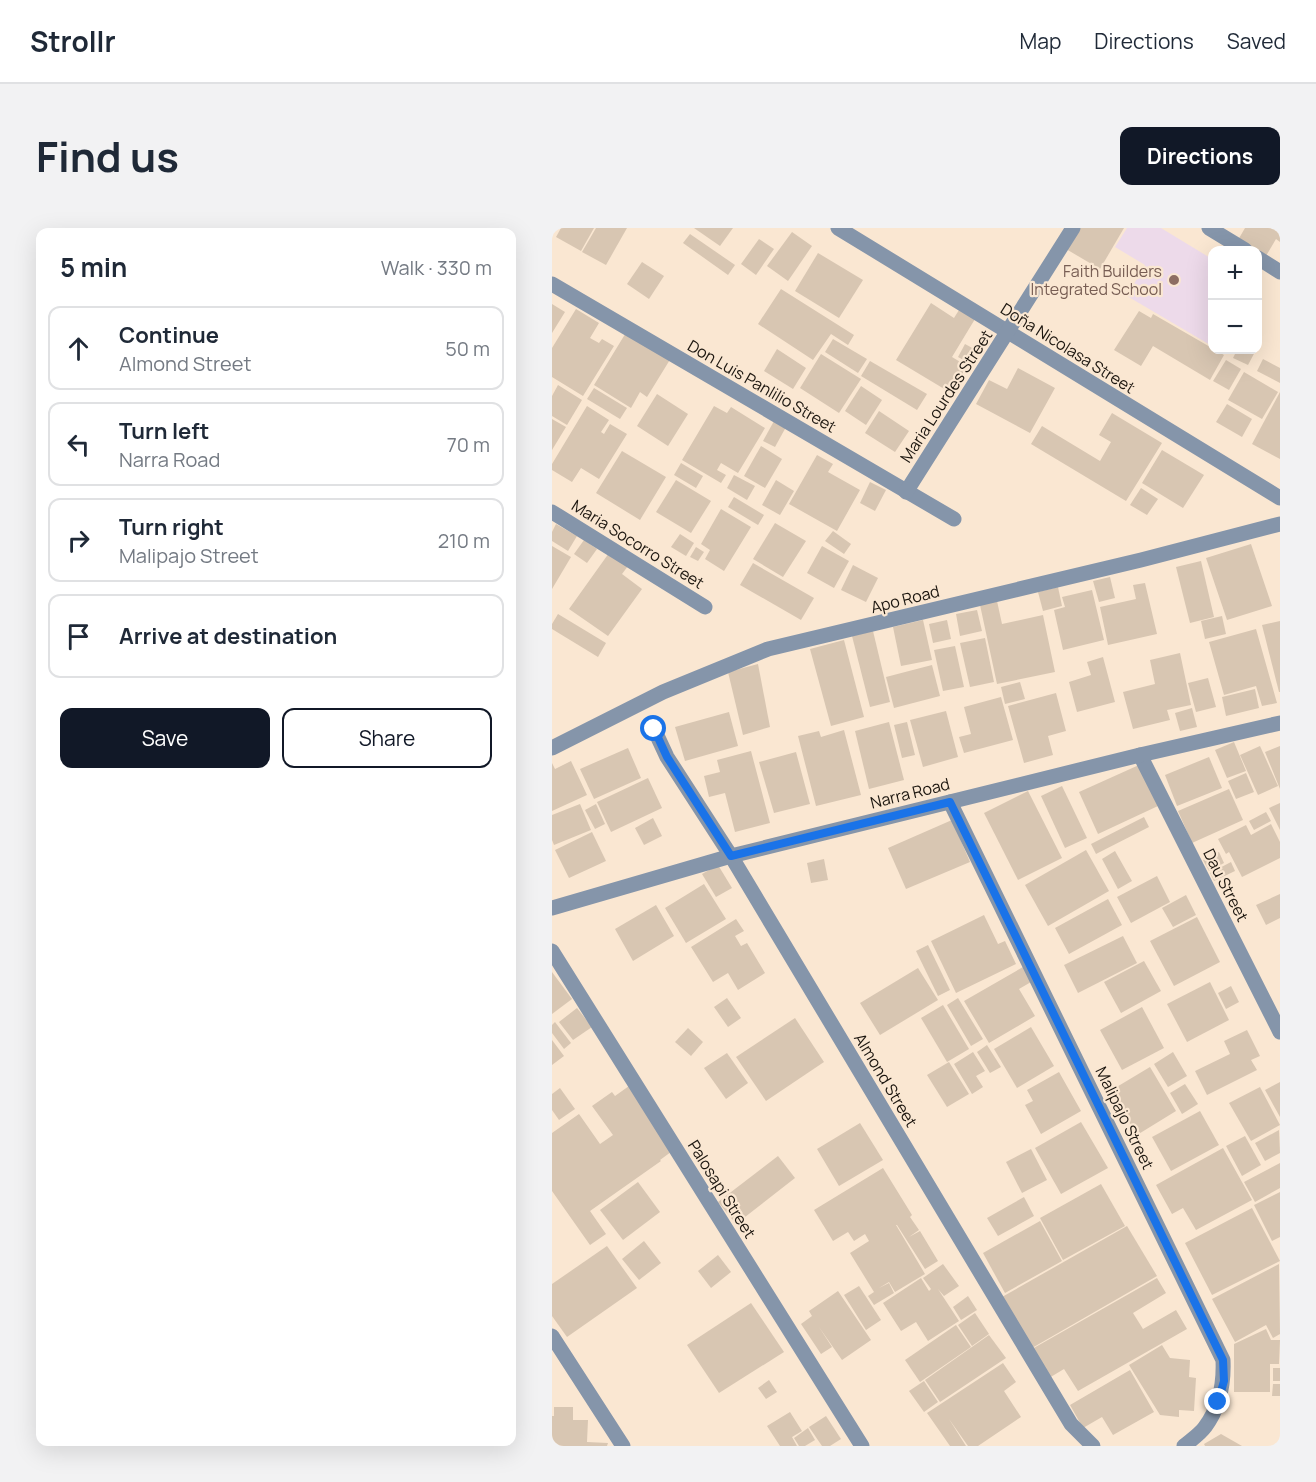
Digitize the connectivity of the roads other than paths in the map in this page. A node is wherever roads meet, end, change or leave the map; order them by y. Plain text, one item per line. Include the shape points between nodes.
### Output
1 (838, 228) edge
2 (1073, 228) edge
3 (1209, 228) edge
4 (1238, 246) edge
5 (1262, 261) edge
6 (1280, 272) edge
7 (552, 284) edge
8 (1009, 332) junction
9 (906, 492) junction
10 (1280, 498) edge
11 (552, 512) edge
12 (954, 519) dead end
13 (1280, 524) edge
14 (705, 607) dead end
15 (1280, 723) edge
16 (654, 729) dead end
17 (552, 748) edge
18 (1140, 754) junction
19 (950, 802) junction
20 (731, 856) junction
21 (552, 908) edge
22 (552, 951) edge
23 (1280, 1032) edge
24 (552, 1336) edge
25 (623, 1446) edge
26 (862, 1446) edge
27 (1093, 1446) edge
28 (1184, 1446) edge

1 - 8 street, Doña Nicolasa Street
2 - 8 street, Maria Lourdes Street
3 - 4 street
5 - 6 street
7 - 9 street, Don Luis Panlilio Street
8 - 9 street, Maria Lourdes Street
8 - 10 street, Doña Nicolasa Street
9 - 12 street, Don Luis Panlilio Street
11 - 14 street, Maria Socorro Street
13 - 17 street, Apo Road via 768,649 663,692
15 - 18 street, Narra Road
16 - 20 street, Almond Street via 667,757
18 - 19 street, Narra Road
18 - 23 street, Dau Street
19 - 20 street, Narra Road
19 - 28 street, Malipajo Street via 1223,1360 1224,1381 1218,1402 1205,1427
20 - 21 street, Narra Road
20 - 27 street, Almond Street via 1071,1424
22 - 26 street, Palosapi Street
24 - 25 street

